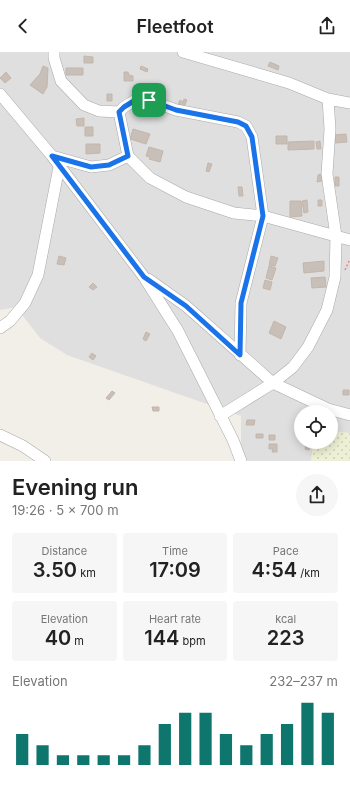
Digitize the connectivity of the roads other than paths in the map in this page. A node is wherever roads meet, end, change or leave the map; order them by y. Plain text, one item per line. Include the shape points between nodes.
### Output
1 (54, 52) edge
2 (182, 52) edge
3 (206, 55) edge
4 (0, 94) edge
5 (328, 99) junction
6 (350, 104) edge
7 (119, 112) junction
8 (52, 156) junction
9 (128, 156) junction
10 (60, 167) junction
11 (263, 216) junction
12 (336, 236) junction
13 (350, 240) edge
14 (144, 277) junction
15 (0, 328) edge
16 (240, 355) junction
17 (273, 383) junction
18 (350, 415) edge
19 (220, 416) junction
20 (0, 435) edge
21 (45, 461) edge
22 (241, 461) edge

1 - 7 street via 61,81 84,105 99,111
2 - 3 street
3 - 5 street
4 - 8 street
5 - 6 street
5 - 12 street via 330,129 327,174
7 - 9 street
7 - 11 street via 137,99 149,100 176,110 238,122 246,126 252,137
8 - 9 street via 91,167 109,165
8 - 10 street
9 - 11 street via 150,178 186,197 234,213
10 - 14 street
10 - 15 street via 38,275 26,303
11 - 12 street
11 - 16 street via 241,303
12 - 13 street
12 - 17 street via 335,277 326,310 304,352 293,367
14 - 16 street via 186,306
14 - 19 street via 178,331
16 - 17 street
17 - 18 street via 328,409
17 - 19 street
19 - 22 street
20 - 21 street

